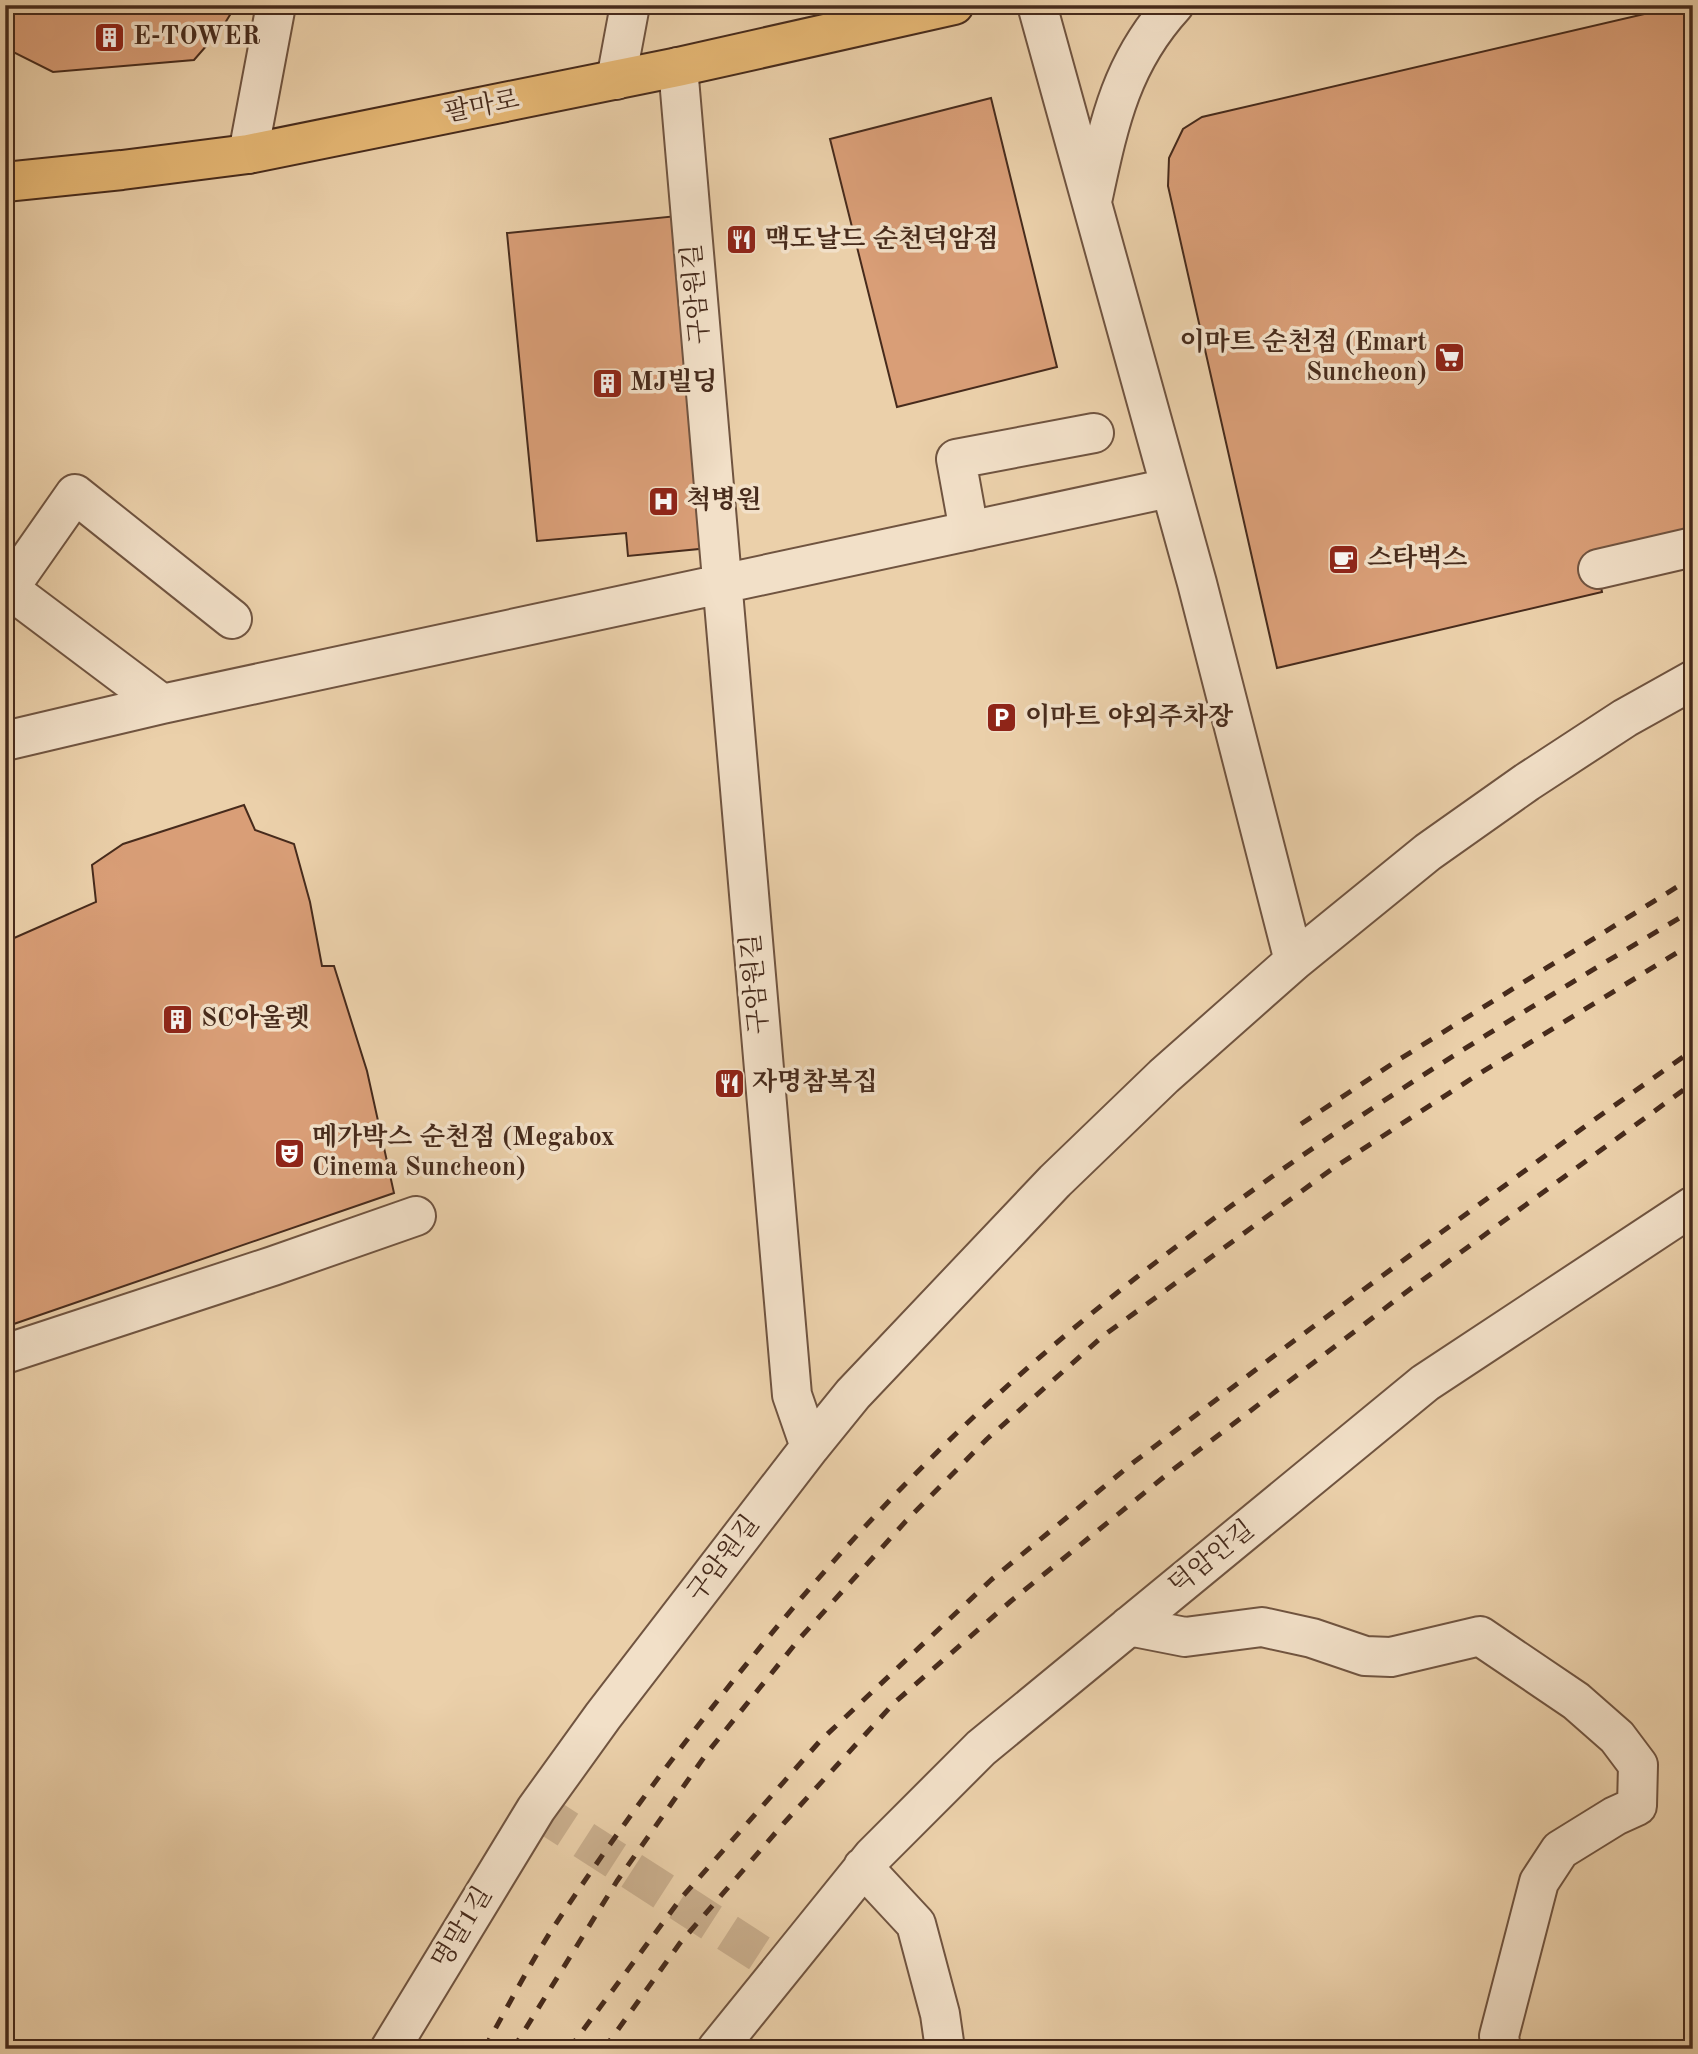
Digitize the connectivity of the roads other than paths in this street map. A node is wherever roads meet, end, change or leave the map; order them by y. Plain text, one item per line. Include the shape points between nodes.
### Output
1 (276, 5) edge
2 (630, 5) edge
3 (954, 5) edge
4 (1037, 5) edge
5 (1174, 5) edge
6 (678, 67) junction
7 (616, 79) junction
8 (248, 154) junction
9 (5, 182) edge
10 (1092, 202) junction
11 (1094, 433) dead end
12 (1169, 488) junction
13 (968, 531) junction
14 (1693, 547) edge
15 (1598, 569) dead end
16 (721, 583) junction
17 (6, 589) edge
18 (232, 619) dead end
19 (1693, 680) edge
20 (162, 704) junction
21 (5, 741) edge
22 (1294, 961) junction
23 (1693, 1206) edge
24 (416, 1216) dead end
25 (5, 1354) edge
26 (810, 1447) junction
27 (1129, 1626) junction
28 (536, 1809) joint
29 (863, 1867) junction
30 (390, 2049) edge
31 (716, 2049) edge
32 (945, 2049) edge
33 (1501, 2049) edge

1 - 8 street
2 - 7 street
3 - 6 main road, 팔마로
4 - 10 street
5 - 10 street via 1128,72 1110,120
6 - 7 main road, 팔마로
6 - 16 street, 구암원길
7 - 8 main road, 팔마로
8 - 9 main road, 팔마로
10 - 12 street
11 - 13 street via 956,459
12 - 13 street
12 - 22 street
13 - 16 street
14 - 15 street
16 - 20 street
16 - 26 street, 구암원길 via 792,1395
17 - 18 street via 75,494
17 - 20 street
19 - 22 street via 1527,782 1428,852
20 - 21 street
22 - 26 street via 1055,1181 853,1394
23 - 27 street, 덕암안길 via 1425,1383
24 - 25 street
26 - 28 street, 구암원길
27 - 29 street, 덕암안길 via 981,1748
27 - 33 street via 1185,1637 1262,1627 1366,1656 1391,1657 1480,1636 1576,1701 1617,1737 1638,1765 1637,1806 1560,1850 1539,1882 1499,2036
28 - 30 street, 명말1길
29 - 31 street, 덕암안길
29 - 32 street via 916,1924

